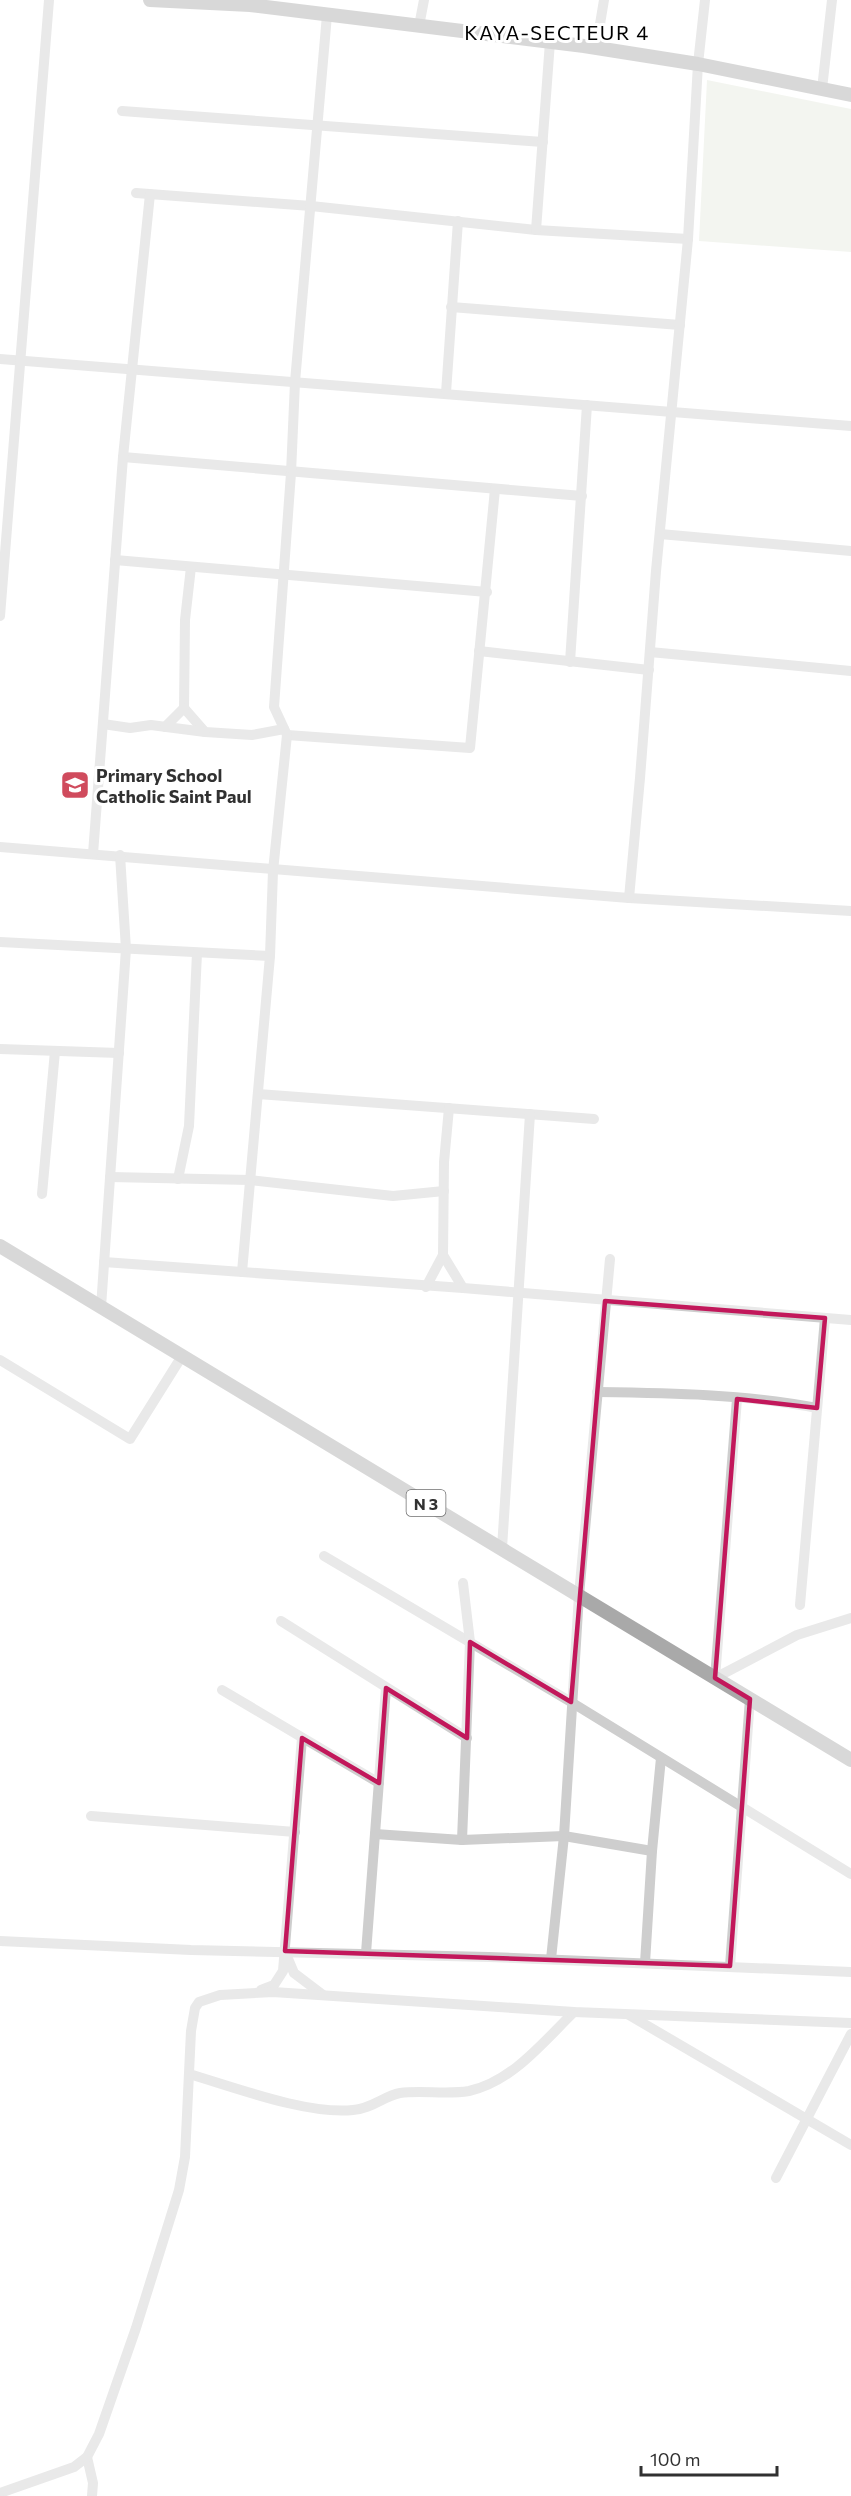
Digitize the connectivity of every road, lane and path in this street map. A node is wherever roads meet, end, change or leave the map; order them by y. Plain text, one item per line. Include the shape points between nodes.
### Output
1 (49, 0) edge
2 (150, 0) edge
3 (424, 0) edge
4 (604, 0) edge
5 (705, 0) edge
6 (832, 0) edge
7 (251, 3) edge
8 (327, 15) junction
9 (419, 26) junction
10 (550, 42) junction
11 (596, 48) junction
12 (698, 64) junction
13 (822, 89) junction
14 (851, 95) edge
15 (122, 111) dead end
16 (318, 125) junction
17 (543, 142) junction
18 (136, 193) dead end
19 (150, 194) junction
20 (311, 206) junction
21 (458, 221) junction
22 (536, 230) junction
23 (688, 239) junction
24 (451, 307) junction
25 (680, 325) junction
26 (0, 359) edge
27 (21, 361) junction
28 (132, 369) junction
29 (295, 382) junction
30 (446, 393) junction
31 (587, 405) junction
32 (672, 412) junction
33 (851, 426) edge
34 (123, 457) junction
35 (0, 460) edge
36 (13, 461) junction
37 (291, 473) junction
38 (495, 489) junction
39 (582, 496) junction
40 (660, 534) junction
41 (851, 551) edge
42 (115, 560) junction
43 (191, 567) junction
44 (284, 574) junction
45 (487, 592) junction
46 (0, 616) edge
47 (479, 651) junction
48 (650, 652) junction
49 (570, 662) junction
50 (649, 670) junction
51 (851, 670) edge
52 (184, 708) junction
53 (103, 724) junction
54 (165, 727) junction
55 (205, 732) junction
56 (286, 732) junction
57 (0, 847) edge
58 (93, 854) junction
59 (120, 855) junction
60 (273, 871) junction
61 (629, 898) junction
62 (851, 912) edge
63 (0, 942) edge
64 (126, 949) junction
65 (197, 952) junction
66 (270, 956) junction
67 (0, 1049) edge
68 (55, 1051) junction
69 (119, 1053) junction
70 (258, 1094) junction
71 (449, 1108) junction
72 (530, 1114) junction
73 (594, 1119) dead end
74 (110, 1177) junction
75 (178, 1179) junction
76 (250, 1180) junction
77 (444, 1191) junction
78 (42, 1194) dead end
79 (0, 1246) edge
80 (443, 1255) junction
81 (610, 1258) dead end
82 (104, 1262) junction
83 (242, 1272) junction
84 (426, 1287) junction
85 (463, 1288) junction
86 (519, 1294) junction
87 (606, 1301) junction
88 (101, 1306) junction
89 (825, 1318) junction
90 (851, 1320) edge
91 (182, 1356) junction
92 (0, 1360) edge
93 (597, 1392) junction
94 (737, 1399) junction
95 (817, 1408) junction
96 (501, 1548) junction
97 (324, 1556) dead end
98 (464, 1583) dead end
99 (579, 1595) junction
100 (800, 1605) dead end
101 (851, 1618) edge
102 (281, 1621) dead end
103 (470, 1642) junction
104 (715, 1678) junction
105 (386, 1688) junction
106 (222, 1690) dead end
107 (750, 1699) junction
108 (571, 1702) junction
109 (302, 1738) junction
110 (467, 1738) junction
111 (661, 1758) junction
112 (851, 1760) edge
113 (379, 1783) junction
114 (742, 1808) junction
115 (91, 1816) dead end
116 (295, 1832) junction
117 (375, 1834) junction
118 (564, 1836) junction
119 (462, 1840) junction
120 (652, 1851) junction
121 (851, 1874) edge
122 (0, 1941) edge
123 (285, 1951) junction
124 (366, 1953) junction
125 (551, 1959) junction
126 (645, 1963) junction
127 (730, 1966) junction
128 (851, 1972) edge
129 (252, 1992) junction
130 (323, 1996) junction
131 (574, 2012) junction
132 (627, 2014) junction
133 (851, 2023) edge
134 (851, 2034) edge
135 (189, 2074) junction
136 (808, 2120) junction
137 (851, 2145) edge
138 (776, 2178) dead end
139 (87, 2457) junction
140 (0, 2493) edge
141 (92, 2496) edge

1 - 27 street
2 - 7 main road
3 - 9 street
4 - 11 street
5 - 12 street
6 - 13 street
7 - 8 main road
8 - 9 main road
8 - 16 street
9 - 10 main road
10 - 11 main road
10 - 17 street
11 - 12 main road
12 - 13 main road
12 - 23 street
13 - 14 main road
15 - 16 street
16 - 17 street
16 - 20 street
17 - 22 street
18 - 19 street
19 - 20 street
19 - 28 street
20 - 21 street
20 - 29 street
21 - 22 street
21 - 24 street
22 - 23 street
23 - 25 street
24 - 25 street
24 - 30 street
25 - 32 street
26 - 27 street
27 - 28 street
27 - 36 street
28 - 29 street
28 - 34 street
29 - 30 street
29 - 37 street
30 - 31 street
31 - 32 street
31 - 39 street
32 - 33 street
32 - 40 street
34 - 37 street
34 - 42 street
35 - 36 street
36 - 46 street
37 - 38 street
37 - 44 street
38 - 39 street
38 - 45 street
39 - 49 street
40 - 41 street
40 - 48 street
42 - 43 street
42 - 53 street
43 - 44 street
43 - 52 street via 185,620
44 - 45 street
44 - 56 street via 274,707
45 - 47 street
47 - 49 street
47 - 56 street via 470,748
48 - 50 street
48 - 51 street
49 - 50 street
50 - 61 street
52 - 54 street
52 - 55 street
53 - 54 street
53 - 58 street
54 - 55 street
55 - 56 street
56 - 60 street
57 - 58 street
58 - 59 street
59 - 60 street
59 - 64 street
60 - 61 street
60 - 66 street
61 - 62 street
63 - 64 street
64 - 65 street
64 - 69 street
65 - 66 street
65 - 75 street via 189,1126
66 - 70 street
67 - 68 street
68 - 69 street
68 - 78 street
69 - 74 street
70 - 71 street
70 - 76 street
71 - 72 street
71 - 77 street
72 - 73 street
72 - 86 street
74 - 75 street
74 - 82 street
75 - 76 street
76 - 77 street via 393,1196
76 - 83 street
77 - 80 street
79 - 88 main road, N 3
80 - 84 street
80 - 85 street
81 - 87 street
82 - 83 street
82 - 88 street
83 - 84 street
84 - 85 street
85 - 86 street
86 - 87 street
86 - 96 street
87 - 89 street
87 - 93 street
88 - 91 main road, N 3
89 - 90 street
89 - 95 street
91 - 92 street via 130,1439
91 - 96 main road, N 3
93 - 94 street
93 - 99 street
94 - 95 street via 777,1400
94 - 104 street
95 - 100 street
96 - 99 main road, N 3
97 - 103 street
98 - 103 street
99 - 104 main road, N 3
99 - 108 street
101 - 104 street via 797,1635
102 - 105 street
103 - 108 street
103 - 110 street
104 - 107 main road, N 3
105 - 110 street
105 - 113 street
106 - 109 street
107 - 112 main road, N 3
107 - 114 street
108 - 111 street
108 - 118 street
109 - 113 street
109 - 116 street
110 - 119 street
111 - 114 street
111 - 120 street
113 - 117 street
114 - 121 street
114 - 127 street
115 - 116 street
116 - 123 street
117 - 119 street
117 - 124 street
118 - 119 street
118 - 120 street
118 - 125 street
120 - 126 street
122 - 123 street
123 - 124 street
123 - 129 street via 278,1982
123 - 130 street via 294,1973
124 - 125 street
125 - 126 street
126 - 127 street
127 - 128 street
129 - 130 street
129 - 135 street via 199,2002 192,2017
130 - 131 street
131 - 132 street
131 - 135 street via 516,2068 486,2085 460,2092 398,2093 359,2110 328,2109 271,2098
132 - 133 street
132 - 136 street
134 - 136 street
135 - 139 street via 185,2157 179,2190 136,2328 99,2434
136 - 137 street
136 - 138 street
139 - 140 street via 57,2475
139 - 141 street

